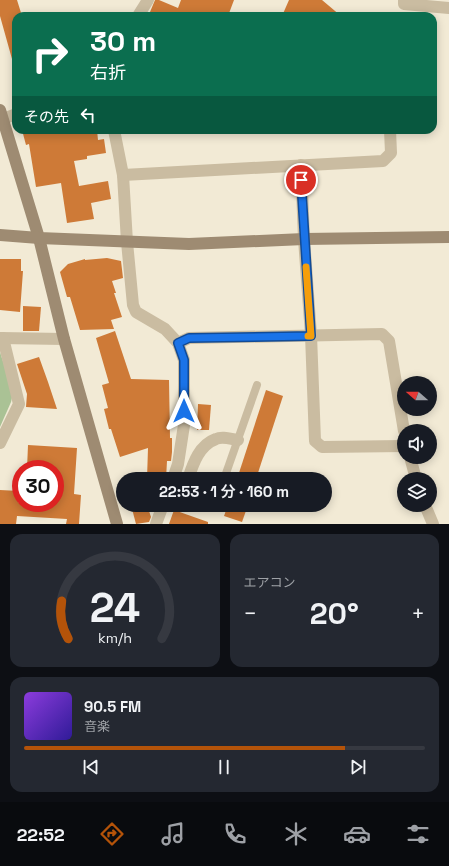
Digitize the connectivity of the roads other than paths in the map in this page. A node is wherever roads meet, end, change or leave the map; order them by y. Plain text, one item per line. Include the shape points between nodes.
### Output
1 (148, 0) edge
2 (404, 0) edge
3 (449, 8) edge
4 (140, 12) edge
5 (12, 114) edge
6 (1, 115) edge
7 (115, 134) edge
8 (390, 134) edge
9 (300, 165) junction
10 (124, 175) junction
11 (0, 235) edge
12 (449, 237) edge
13 (39, 238) junction
14 (304, 240) junction
15 (127, 242) junction
16 (311, 336) junction
17 (1, 338) edge
18 (64, 339) junction
19 (178, 343) junction
20 (257, 385) dead end
21 (403, 424) edge
22 (238, 440) junction
23 (0, 443) edge
24 (397, 446) edge
25 (175, 472) edge
26 (191, 472) edge
27 (227, 472) edge
28 (160, 512) edge
29 (428, 512) edge
30 (117, 524) edge
31 (156, 524) edge
32 (433, 524) edge

1 - 4 street
2 - 3 street via 404,4
5 - 6 street
6 - 13 street
7 - 10 street
8 - 9 street via 391,153 383,161
9 - 10 street
9 - 14 street
10 - 15 street
11 - 13 street
12 - 14 street
13 - 15 street
13 - 18 street
14 - 15 street via 189,244
14 - 16 street
15 - 19 street via 133,305 136,312 165,329
16 - 19 street via 189,338
16 - 21 street via 382,334 389,341
16 - 24 street via 315,441 322,447
17 - 18 street
17 - 23 street via 19,404
18 - 30 street
19 - 25 street via 184,360 184,425
20 - 22 lane
22 - 26 street via 217,438 206,445 199,453
22 - 27 lane
28 - 31 street
29 - 32 street

